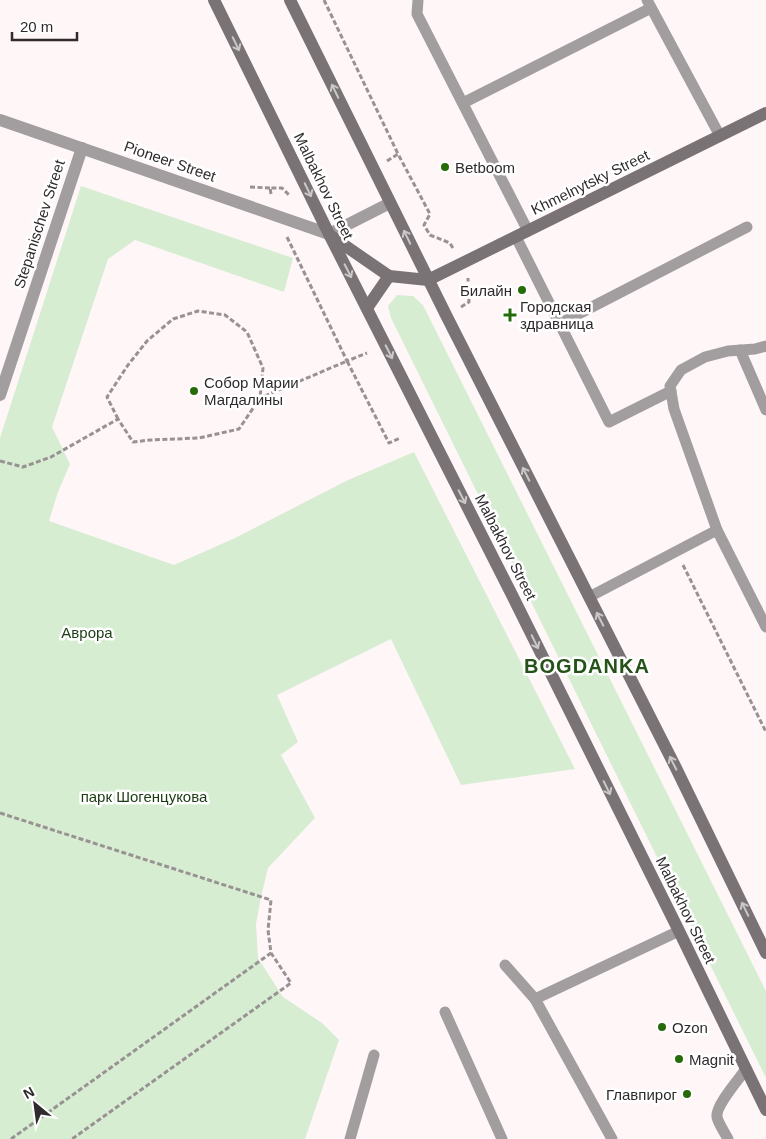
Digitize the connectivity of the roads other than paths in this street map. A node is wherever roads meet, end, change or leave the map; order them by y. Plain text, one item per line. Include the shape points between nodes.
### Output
1 (214, 0) edge
2 (290, 0) edge
3 (418, 0) edge
4 (649, 4) edge
5 (463, 104) junction
6 (766, 113) edge
7 (0, 120) edge
8 (720, 136) junction
9 (82, 148) junction
10 (390, 203) junction
11 (747, 227) dead end
12 (330, 234) junction
13 (522, 234) junction
14 (389, 276) junction
15 (428, 280) junction
16 (367, 308) junction
17 (559, 324) junction
18 (766, 346) edge
19 (740, 350) junction
20 (671, 391) junction
21 (0, 395) edge
22 (766, 410) edge
23 (717, 530) junction
24 (589, 597) junction
25 (766, 627) edge
26 (678, 931) junction
27 (766, 953) edge
28 (505, 965) dead end
29 (535, 1000) junction
30 (445, 1012) dead end
31 (374, 1055) dead end
32 (746, 1070) junction
33 (766, 1110) edge
34 (350, 1139) edge
35 (502, 1139) edge
36 (612, 1139) edge
37 (728, 1139) edge

1 -> 12 main road, Malbakhov Street
10 -> 2 main road
3 - 5 lane via 418,14
4 - 5 lane
4 - 8 lane
5 - 13 lane
6 - 8 main road, Khmelnytsky Street
7 - 9 street, Pioneer Street
8 - 13 main road, Khmelnytsky Street
9 - 12 street, Pioneer Street
9 - 21 street, Stepanischev Street
10 - 12 street
15 -> 10 main road
11 - 17 lane
12 - 14 main road
12 -> 16 main road, Malbakhov Street
13 - 15 main road, Khmelnytsky Street
13 - 17 lane
14 - 15 main road
14 - 16 main road
24 -> 15 main road
16 -> 26 main road, Malbakhov Street
17 - 20 lane via 609,422
18 - 19 lane
19 - 20 lane via 705,357 681,370 670,386
19 - 22 lane
20 - 23 lane via 674,409
23 - 24 lane
23 - 25 lane
27 -> 24 main road
26 - 29 lane
26 - 32 main road, Malbakhov Street
28 - 29 lane
29 - 36 lane
30 - 35 lane
31 - 34 lane
32 - 33 main road, Malbakhov Street
32 - 37 lane via 718,1111 717,1117

